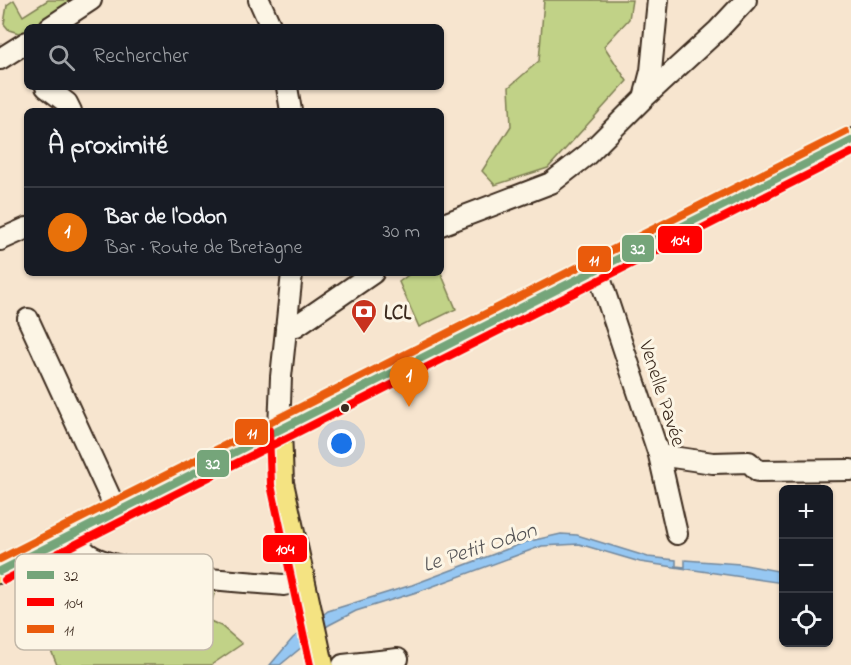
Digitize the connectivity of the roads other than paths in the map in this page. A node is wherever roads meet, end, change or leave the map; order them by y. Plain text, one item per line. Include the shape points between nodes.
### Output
1 (92, 0) edge
2 (259, 0) edge
3 (658, 0) edge
4 (746, 0) edge
5 (55, 24) edge
6 (270, 24) edge
7 (50, 90) edge
8 (288, 90) edge
9 (644, 98) junction
10 (70, 108) edge
11 (290, 108) edge
12 (851, 141) edge
13 (444, 224) edge
14 (24, 229) edge
15 (0, 240) edge
16 (597, 269) junction
17 (292, 276) edge
18 (369, 276) edge
19 (28, 319) dead end
20 (286, 327) junction
21 (279, 430) junction
22 (659, 455) junction
23 (851, 470) edge
24 (117, 512) junction
25 (74, 534) junction
26 (677, 534) dead end
27 (34, 554) edge
28 (89, 554) edge
29 (15, 564) edge
30 (0, 571) edge
31 (213, 578) edge
32 (284, 585) dead end
33 (398, 659) dead end
34 (321, 665) edge
35 (343, 665) edge

1 - 5 street
2 - 6 street
3 - 9 street via 651,71
4 - 9 street
7 - 10 street
8 - 11 street
9 - 13 street via 551,183
12 - 16 main road
14 - 15 street
16 - 21 main road
16 - 22 street, Venelle Pavée
17 - 20 street
18 - 20 street via 296,326
19 - 24 street
20 - 21 street
21 - 24 main road
21 - 34 main road via 281,483
22 - 23 street via 749,462 758,471
22 - 26 street, Venelle Pavée
24 - 25 main road
25 - 27 main road
25 - 28 street
29 - 30 main road
31 - 32 street
33 - 35 street

